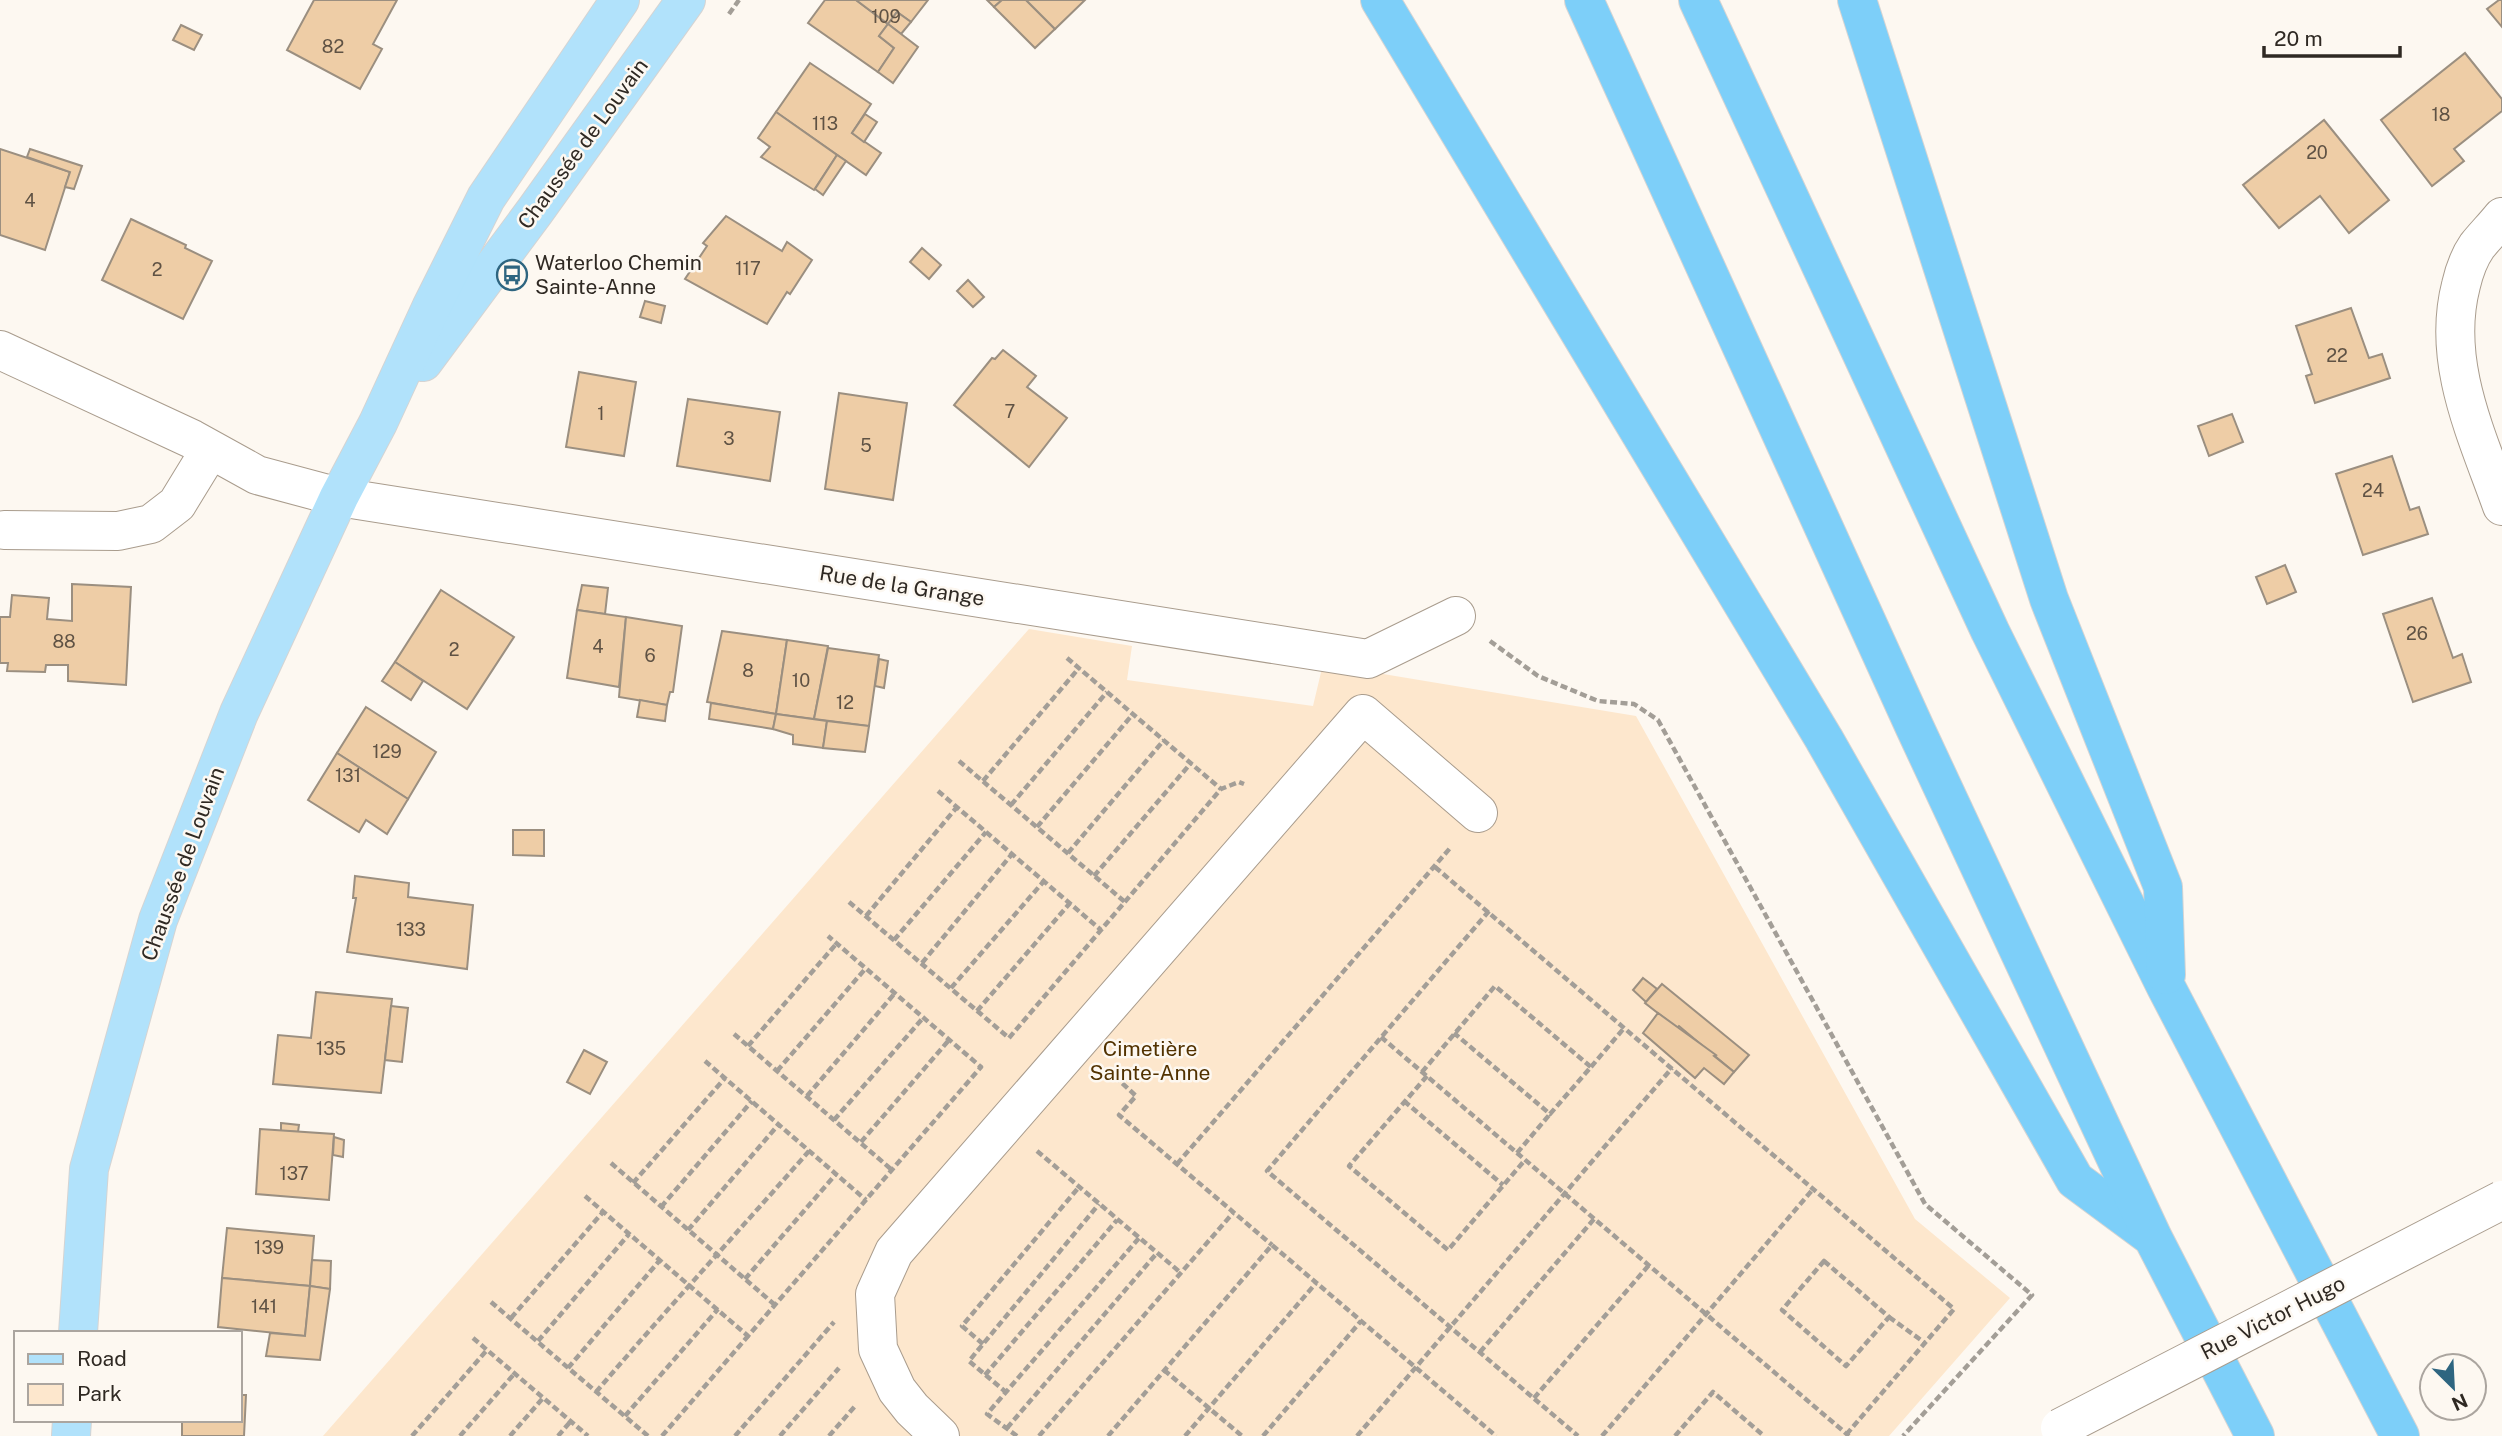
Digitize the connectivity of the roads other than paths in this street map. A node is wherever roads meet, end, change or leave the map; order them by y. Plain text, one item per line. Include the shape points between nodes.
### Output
1 (620, 0) edge
2 (686, 0) edge
3 (1380, 0) edge
4 (1584, 0) edge
5 (1698, 0) edge
6 (1857, 0) edge
7 (2502, 217) edge
8 (0, 350) edge
9 (378, 423) junction
10 (210, 450) junction
11 (339, 497) junction
12 (2502, 506) edge
13 (4, 530) dead end
14 (1457, 616) road end
15 (1368, 659) junction
16 (1363, 713) junction
17 (1478, 813) dead end
18 (2166, 987) junction
19 (2502, 1200) edge
20 (2153, 1238) junction
21 (78, 1331) edge
22 (2052, 1432) edge
23 (940, 1436) edge
24 (2255, 1436) edge
25 (2400, 1436) edge

1 - 9 main road, Chaussée de Louvain via 486,198
2 - 9 main road, Chaussée de Louvain
3 - 20 highway via 1824,739 2075,1180
4 - 20 highway
5 - 18 highway via 1990,631
6 - 18 highway via 2049,599 2164,887
7 - 12 street via 2476,247 2463,275 2453,337 2466,403
8 - 10 street, Rue de la Grange
9 - 11 main road, Chaussée de Louvain
10 - 11 street, Rue de la Grange via 257,475
10 - 13 street via 177,505 151,524 118,531
11 - 15 street, Rue de la Grange
11 - 21 main road, Chaussée de Louvain via 239,712 158,920 89,1169
14 - 15 street
15 - 16 street
16 - 17 street
16 - 23 street via 894,1252 875,1294 878,1349 897,1390
18 - 25 highway
19 - 22 street, Rue Victor Hugo, bridge
20 - 24 highway

